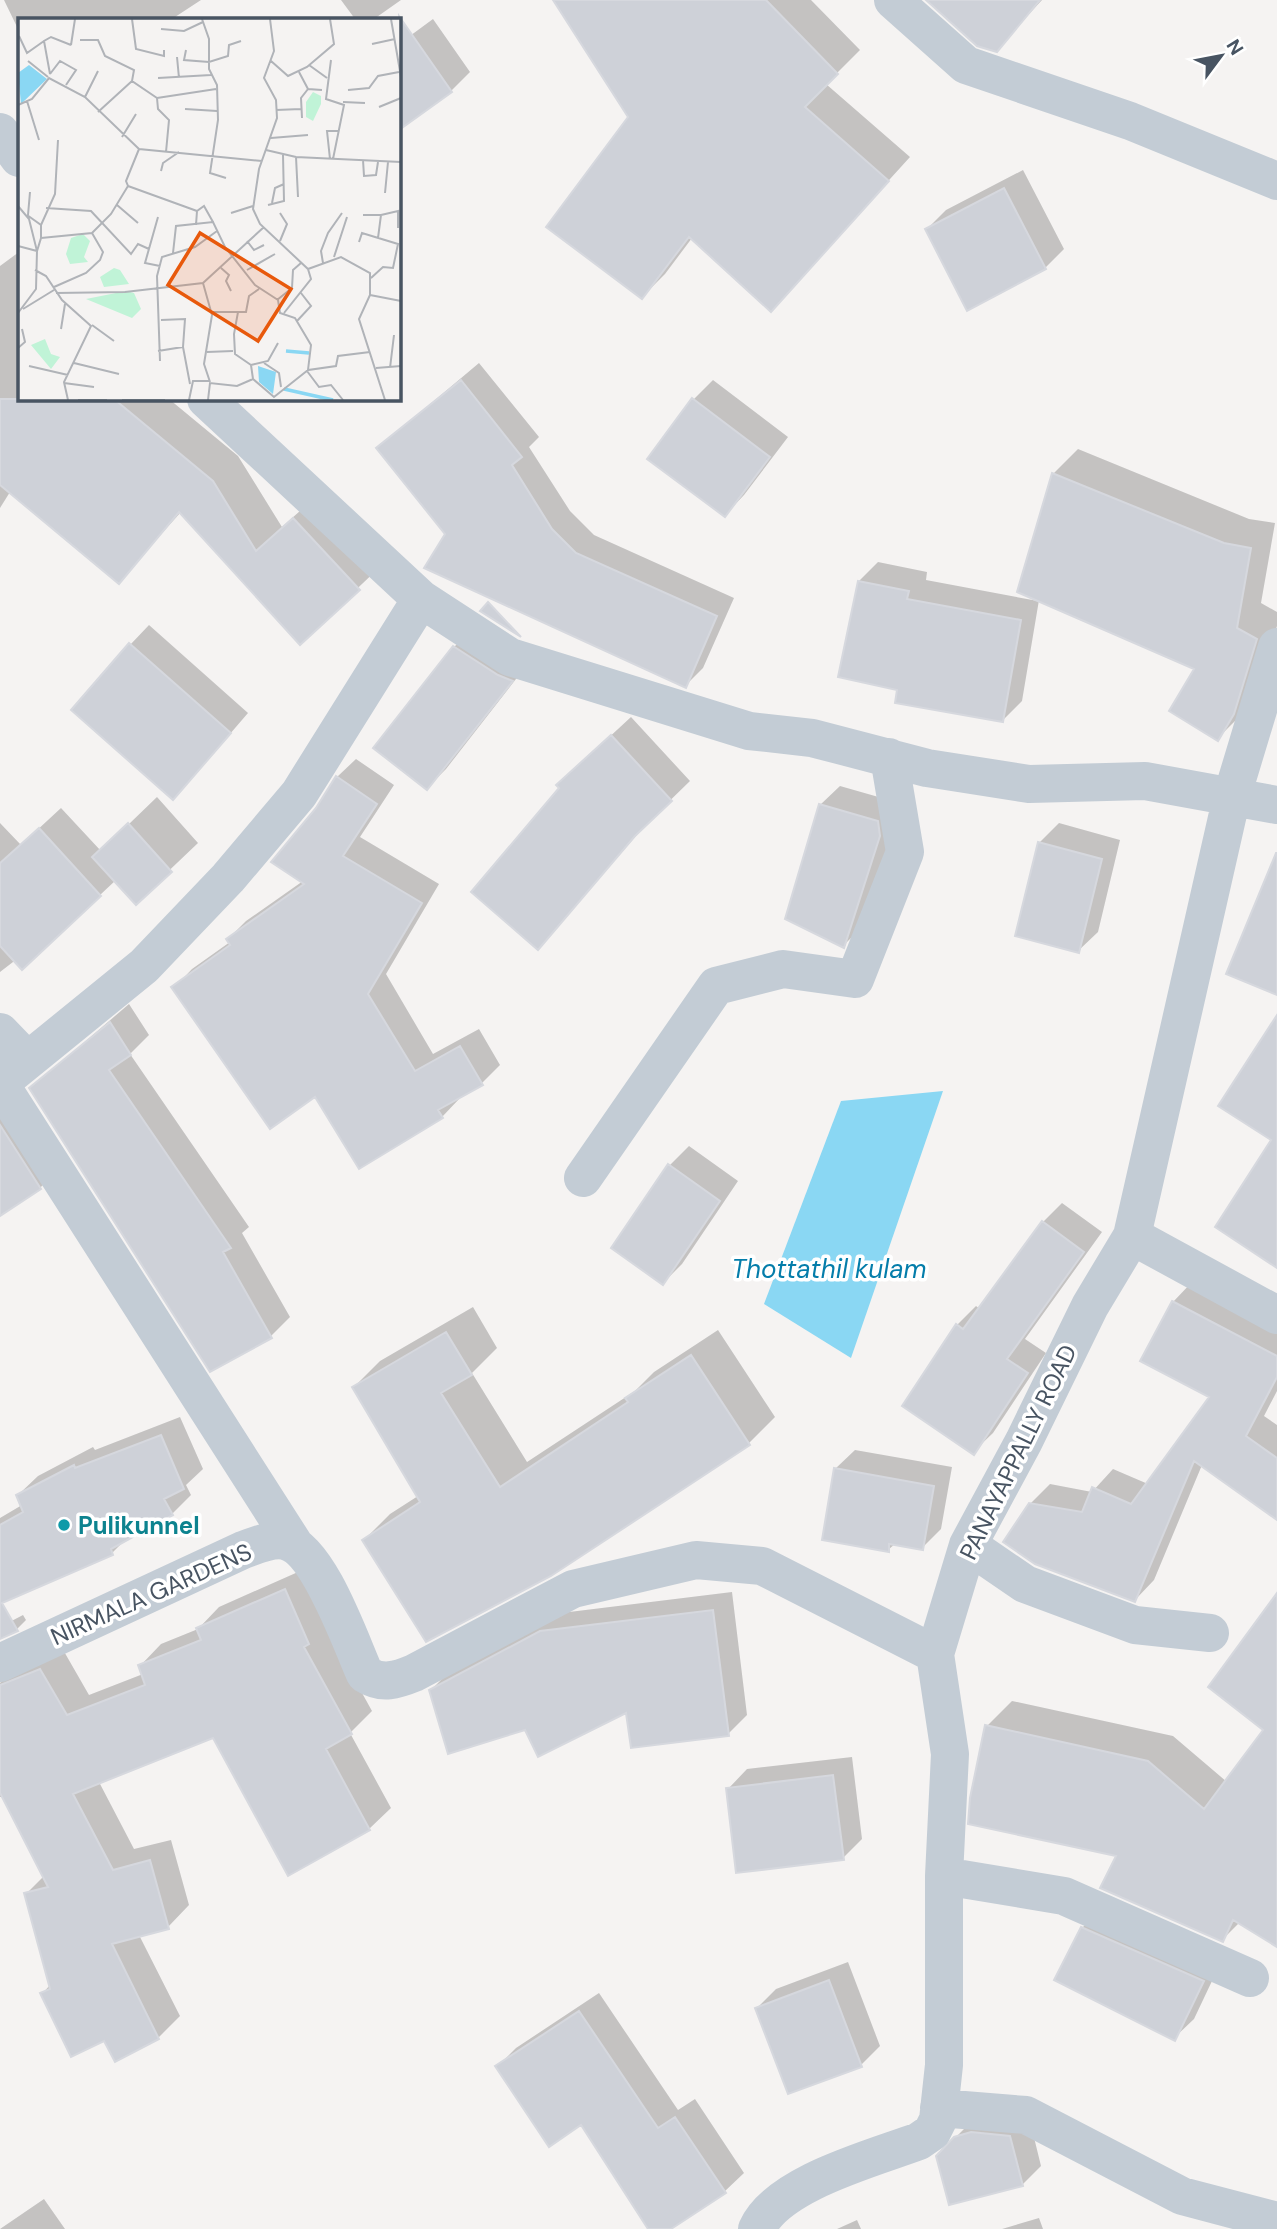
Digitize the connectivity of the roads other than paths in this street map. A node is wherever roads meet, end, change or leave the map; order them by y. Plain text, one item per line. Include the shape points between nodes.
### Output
1 (893, 0) edge
2 (0, 132) edge
3 (18, 157) edge
4 (1277, 181) edge
5 (208, 401) edge
6 (421, 599) junction
7 (1277, 648) edge
8 (889, 757) junction
9 (1232, 796) junction
10 (1277, 806) edge
11 (0, 1032) edge
12 (9, 1076) edge
13 (583, 1178) dead end
14 (1132, 1236) junction
15 (1277, 1315) edge
16 (293, 1544) junction
17 (968, 1545) junction
18 (1210, 1633) dead end
19 (935, 1654) junction
20 (0, 1662) edge
21 (944, 1876) junction
22 (1250, 1978) dead end
23 (939, 2108) junction
24 (1277, 2221) edge
25 (757, 2229) edge

1 - 4 street via 965,65 1130,121
2 - 3 street
5 - 6 street
6 - 8 street via 510,657 749,731 812,738
6 - 12 street via 299,794 228,878 144,966
7 - 9 street, PANAYAPPALLY ROAD
8 - 9 street via 927,768 1029,784 1145,781
8 - 13 street via 905,852 855,979 783,969 716,986
9 - 10 street
9 - 14 street, PANAYAPPALLY ROAD
11 - 12 street
12 - 16 street
14 - 15 street
14 - 17 street, PANAYAPPALLY ROAD via 1090,1306
16 - 19 street via 321,1578 365,1674 375,1680 401,1678 573,1589 696,1560 762,1566
16 - 20 street, NIRMALA GARDENS via 278,1540 243,1550
17 - 18 street via 1025,1584 1135,1625
17 - 19 street, PANAYAPPALLY ROAD
19 - 21 street, PANAYAPPALLY ROAD via 950,1754
21 - 22 street via 1064,1895
21 - 23 street, PANAYAPPALLY ROAD via 944,2065
23 - 24 street via 1026,2115 1182,2196
23 - 25 street, PANAYAPPALLY ROAD via 932,2132 919,2141 793,2192 770,2209

